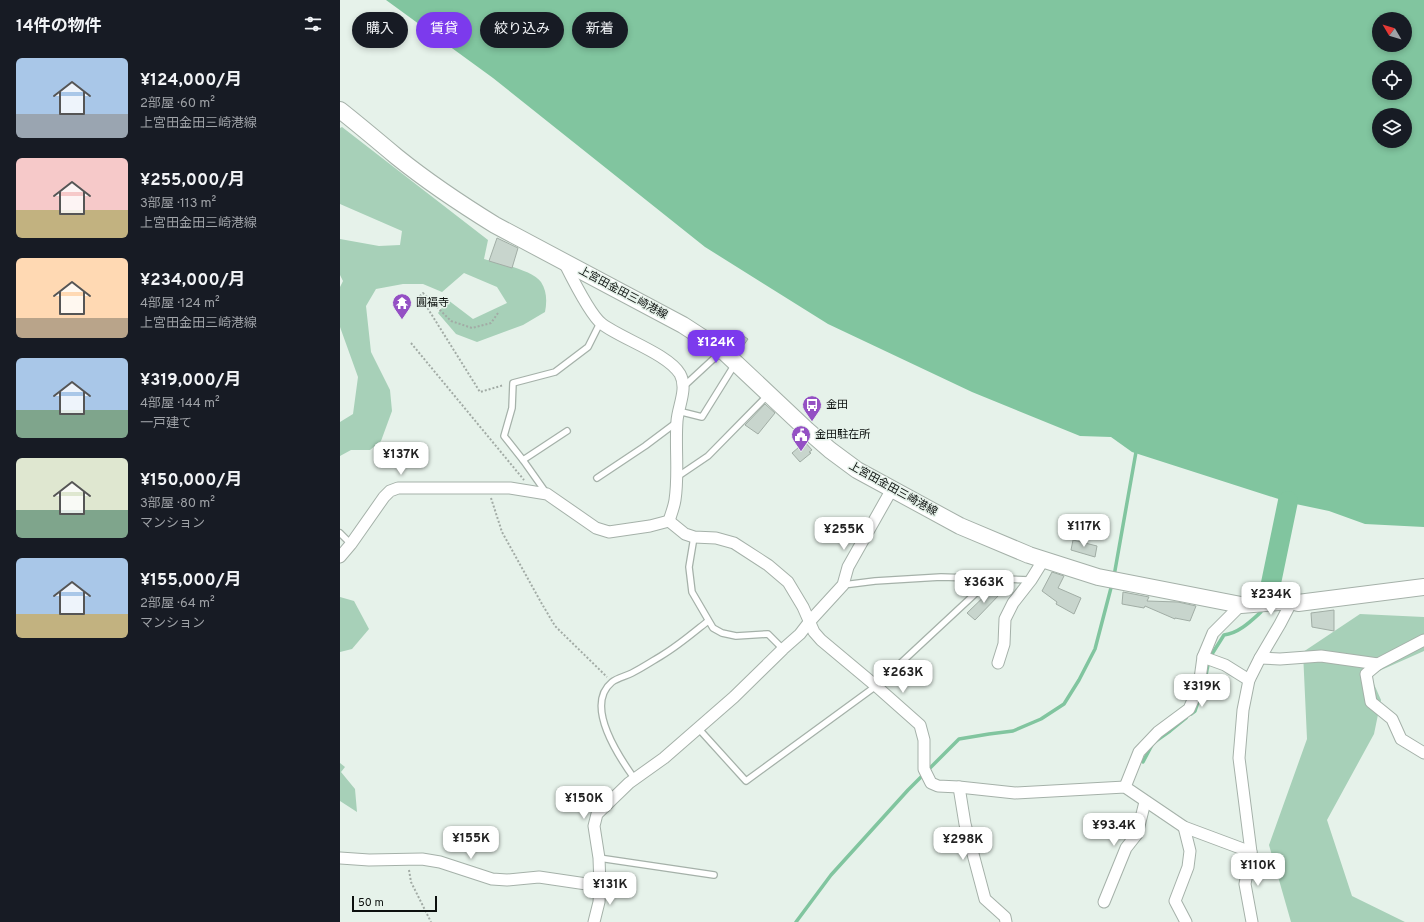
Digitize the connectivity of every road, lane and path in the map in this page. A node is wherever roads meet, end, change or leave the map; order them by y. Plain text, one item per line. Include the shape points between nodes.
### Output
1 (340, 110) edge
2 (564, 261) junction
3 (498, 313) dead end
4 (600, 323) junction
5 (411, 343) dead end
6 (723, 351) junction
7 (736, 363) junction
8 (513, 383) junction
9 (683, 387) junction
10 (769, 394) junction
11 (678, 416) junction
12 (567, 430) dead end
13 (523, 460) junction
14 (677, 477) junction
15 (597, 478) dead end
16 (488, 488) junction
17 (892, 489) junction
18 (534, 491) junction
19 (547, 494) junction
20 (670, 521) junction
21 (340, 533) edge
22 (694, 538) junction
23 (351, 544) junction
24 (340, 557) edge
25 (1044, 560) junction
26 (991, 579) junction
27 (1031, 580) junction
28 (843, 585) junction
29 (1424, 587) edge
30 (1292, 601) junction
31 (1241, 605) junction
32 (708, 621) junction
33 (810, 621) junction
34 (1424, 640) edge
35 (782, 649) junction
36 (1203, 657) junction
37 (1260, 658) junction
38 (998, 662) dead end
39 (1378, 664) junction
40 (1249, 680) junction
41 (612, 682) junction
42 (876, 686) junction
43 (698, 728) junction
44 (1424, 753) edge
45 (634, 778) junction
46 (959, 787) junction
47 (1125, 787) junction
48 (1145, 802) junction
49 (1184, 827) junction
50 (1251, 852) junction
51 (340, 858) edge
52 (599, 858) junction
53 (407, 860) junction
54 (714, 876) dead end
55 (600, 886) junction
56 (1104, 902) dead end
57 (431, 922) edge
58 (594, 922) edge
59 (1006, 922) edge
60 (1186, 922) edge
61 (1252, 922) edge

1 - 2 main road, 上宮田金田三崎港線 via 397,157 458,202 495,225
2 - 4 street
2 - 6 main road, 上宮田金田三崎港線 via 683,325
3 - 8 path via 491,323 472,328 451,321 423,293 420,296 480,392
4 - 8 lane via 588,347 555,372
4 - 9 street via 668,361 680,375
5 - 18 path
6 - 7 main road, 上宮田金田三崎港線
6 - 9 lane
7 - 10 main road, 上宮田金田三崎港線
7 - 11 lane via 702,417
8 - 13 lane via 512,408 504,436
9 - 11 street
10 - 14 lane via 708,456
10 - 17 main road, 上宮田金田三崎港線 via 830,450 857,470
11 - 14 street
11 - 15 lane via 645,446
12 - 13 lane
13 - 19 lane
14 - 20 street
16 - 18 street
16 - 23 street via 398,488 390,491
16 - 41 path via 502,532 555,626
17 - 25 main road, 上宮田金田三崎港線 via 960,526
17 - 28 street via 848,567
18 - 19 street
19 - 20 street via 603,531 617,532
20 - 22 street
21 - 23 lane
22 - 32 lane via 689,567 692,592
22 - 33 street via 716,538 734,543 768,565 788,582
23 - 24 street
25 - 27 street
25 - 31 main road, 上宮田金田三崎港線 via 1113,580
26 - 27 lane
26 - 28 lane via 941,577
26 - 42 lane
27 - 38 street via 1013,603 1005,619 1004,644
28 - 33 street
29 - 30 main road, 上宮田金田三崎港線 via 1298,603
30 - 31 main road, 上宮田金田三崎港線
30 - 37 street
31 - 36 street via 1213,633
32 - 35 lane via 713,628 722,633 736,636 768,634
32 - 41 lane via 663,655
33 - 35 street via 800,634
33 - 42 street via 814,632 821,640
34 - 39 street
35 - 43 street via 734,697
36 - 40 street via 1225,665
36 - 47 street via 1199,686 1189,709 1158,732 1139,752
37 - 39 street via 1321,656
37 - 40 street
39 - 44 street via 1366,674 1371,702 1392,719 1401,739
40 - 50 street via 1243,710 1239,758
41 - 45 lane via 604,692 602,718 617,752
42 - 43 lane via 746,781
42 - 46 street via 920,725 924,740 924,769 931,783
43 - 45 street via 664,758
45 - 52 street via 597,814 594,826
46 - 47 street via 1015,793
46 - 59 street via 965,824 985,899
47 - 48 street
48 - 49 street
48 - 56 street via 1137,834 1126,848
49 - 50 street
49 - 60 street via 1190,850 1189,862 1175,901
50 - 61 street via 1245,884
51 - 53 street
52 - 54 lane
52 - 55 street
53 - 55 street via 440,862 492,879 538,877
53 - 57 path via 411,882
55 - 58 street

